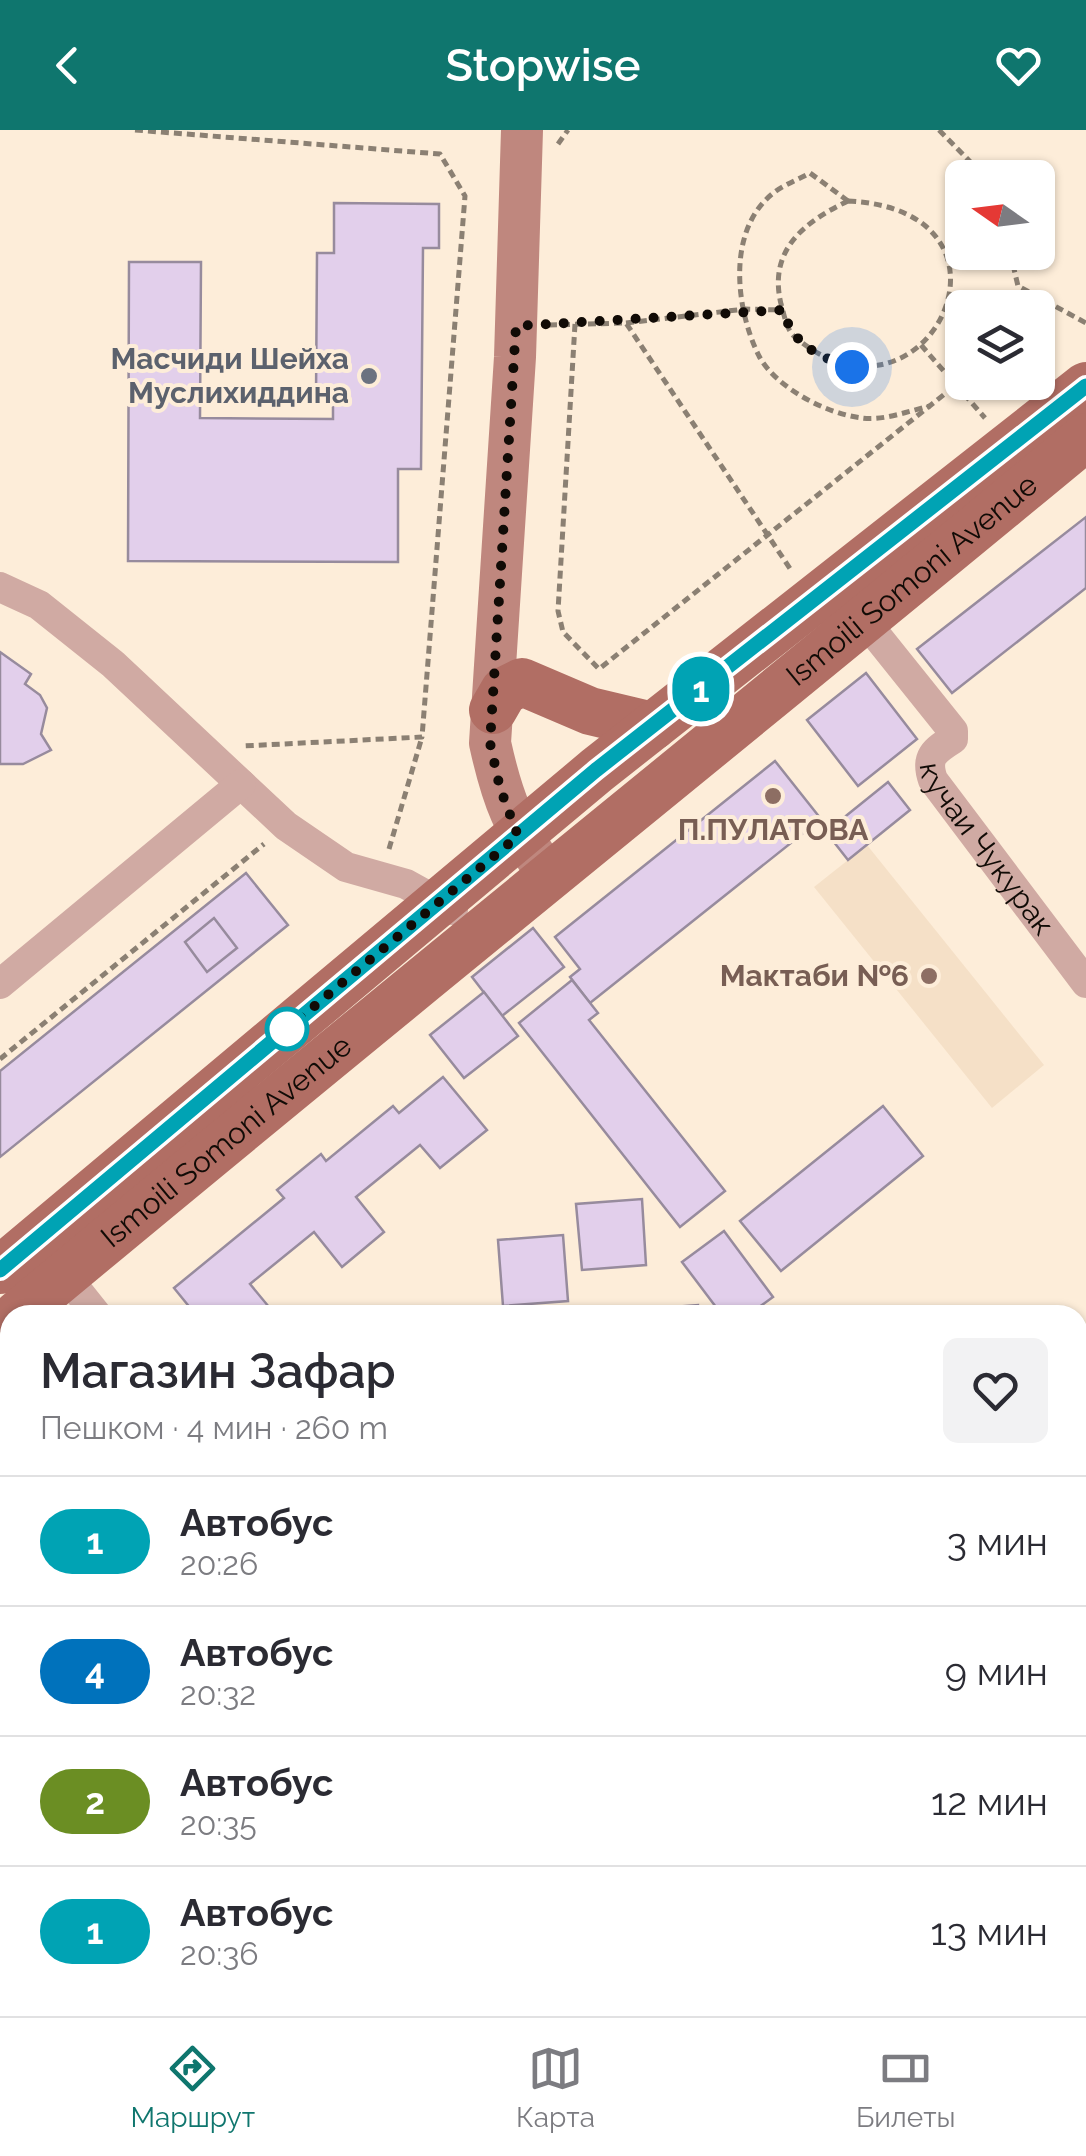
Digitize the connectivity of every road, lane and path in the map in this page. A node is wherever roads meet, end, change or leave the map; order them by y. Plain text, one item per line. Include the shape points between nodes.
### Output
1 (135, 130) edge
2 (522, 130) edge
3 (939, 130) edge
4 (968, 160) edge
5 (848, 201) junction
6 (1014, 270) edge
7 (745, 309) junction
8 (783, 310) junction
9 (626, 322) junction
10 (575, 324) junction
11 (1086, 324) edge
12 (516, 326) junction
13 (922, 345) junction
14 (945, 372) edge
15 (1086, 386) edge
16 (945, 395) edge
17 (969, 400) edge
18 (934, 405) junction
19 (1086, 436) edge
20 (1010, 447) junction
21 (768, 534) junction
22 (0, 587) edge
23 (814, 603) junction
24 (864, 620) junction
25 (493, 710) junction
26 (653, 726) junction
27 (231, 736) dead end
28 (422, 737) junction
29 (241, 784) junction
30 (395, 824) dead end
31 (286, 826) junction
32 (518, 836) junction
33 (549, 874) junction
34 (422, 914) junction
35 (481, 928) junction
36 (1086, 982) edge
37 (0, 984) edge
38 (0, 1059) edge
39 (0, 1270) edge
40 (65, 1274) junction
41 (29, 1305) edge
42 (90, 1305) edge

1 - 28 path via 440,154 465,196
2 - 12 main road
3 - 4 path
5 - 7 path via 810,173 774,192 741,249 738,283
5 - 8 path via 815,216 792,237 780,265
5 - 13 path via 884,203 916,215 942,245 953,278 942,319
6 - 11 path via 1018,286
7 - 8 path
7 - 9 path
7 - 18 path via 760,359 799,395 864,419
8 - 13 path via 789,332 810,350 852,367 881,364
9 - 10 path
9 - 21 path
10 - 12 path
10 - 21 path via 558,611 563,632 599,669
12 - 25 main road
13 - 14 path
15 - 20 main road, Ismoili Somoni Avenue
16 - 18 path
17 - 20 path
18 - 21 path
19 - 24 main road, Ismoili Somoni Avenue
20 - 23 main road, Ismoili Somoni Avenue
21 - 23 path
22 - 29 street via 39,605 113,664
23 - 26 main road, Ismoili Somoni Avenue
24 - 33 main road, Ismoili Somoni Avenue
24 - 36 street, кучаи Чукурак via 953,731 953,740 933,752 933,780
25 - 26 main road via 504,690 522,682 590,711
25 - 32 main road via 490,743
26 - 32 main road, Ismoili Somoni Avenue
27 - 28 path via 244,747
28 - 30 path
29 - 31 street
29 - 37 street
31 - 34 street via 346,867 406,884
31 - 38 path
32 - 33 main road
32 - 34 main road, Ismoili Somoni Avenue
33 - 35 main road, Ismoili Somoni Avenue
34 - 35 street
34 - 39 main road, Ismoili Somoni Avenue
35 - 40 main road, Ismoili Somoni Avenue
40 - 41 main road, Ismoili Somoni Avenue
40 - 42 street

